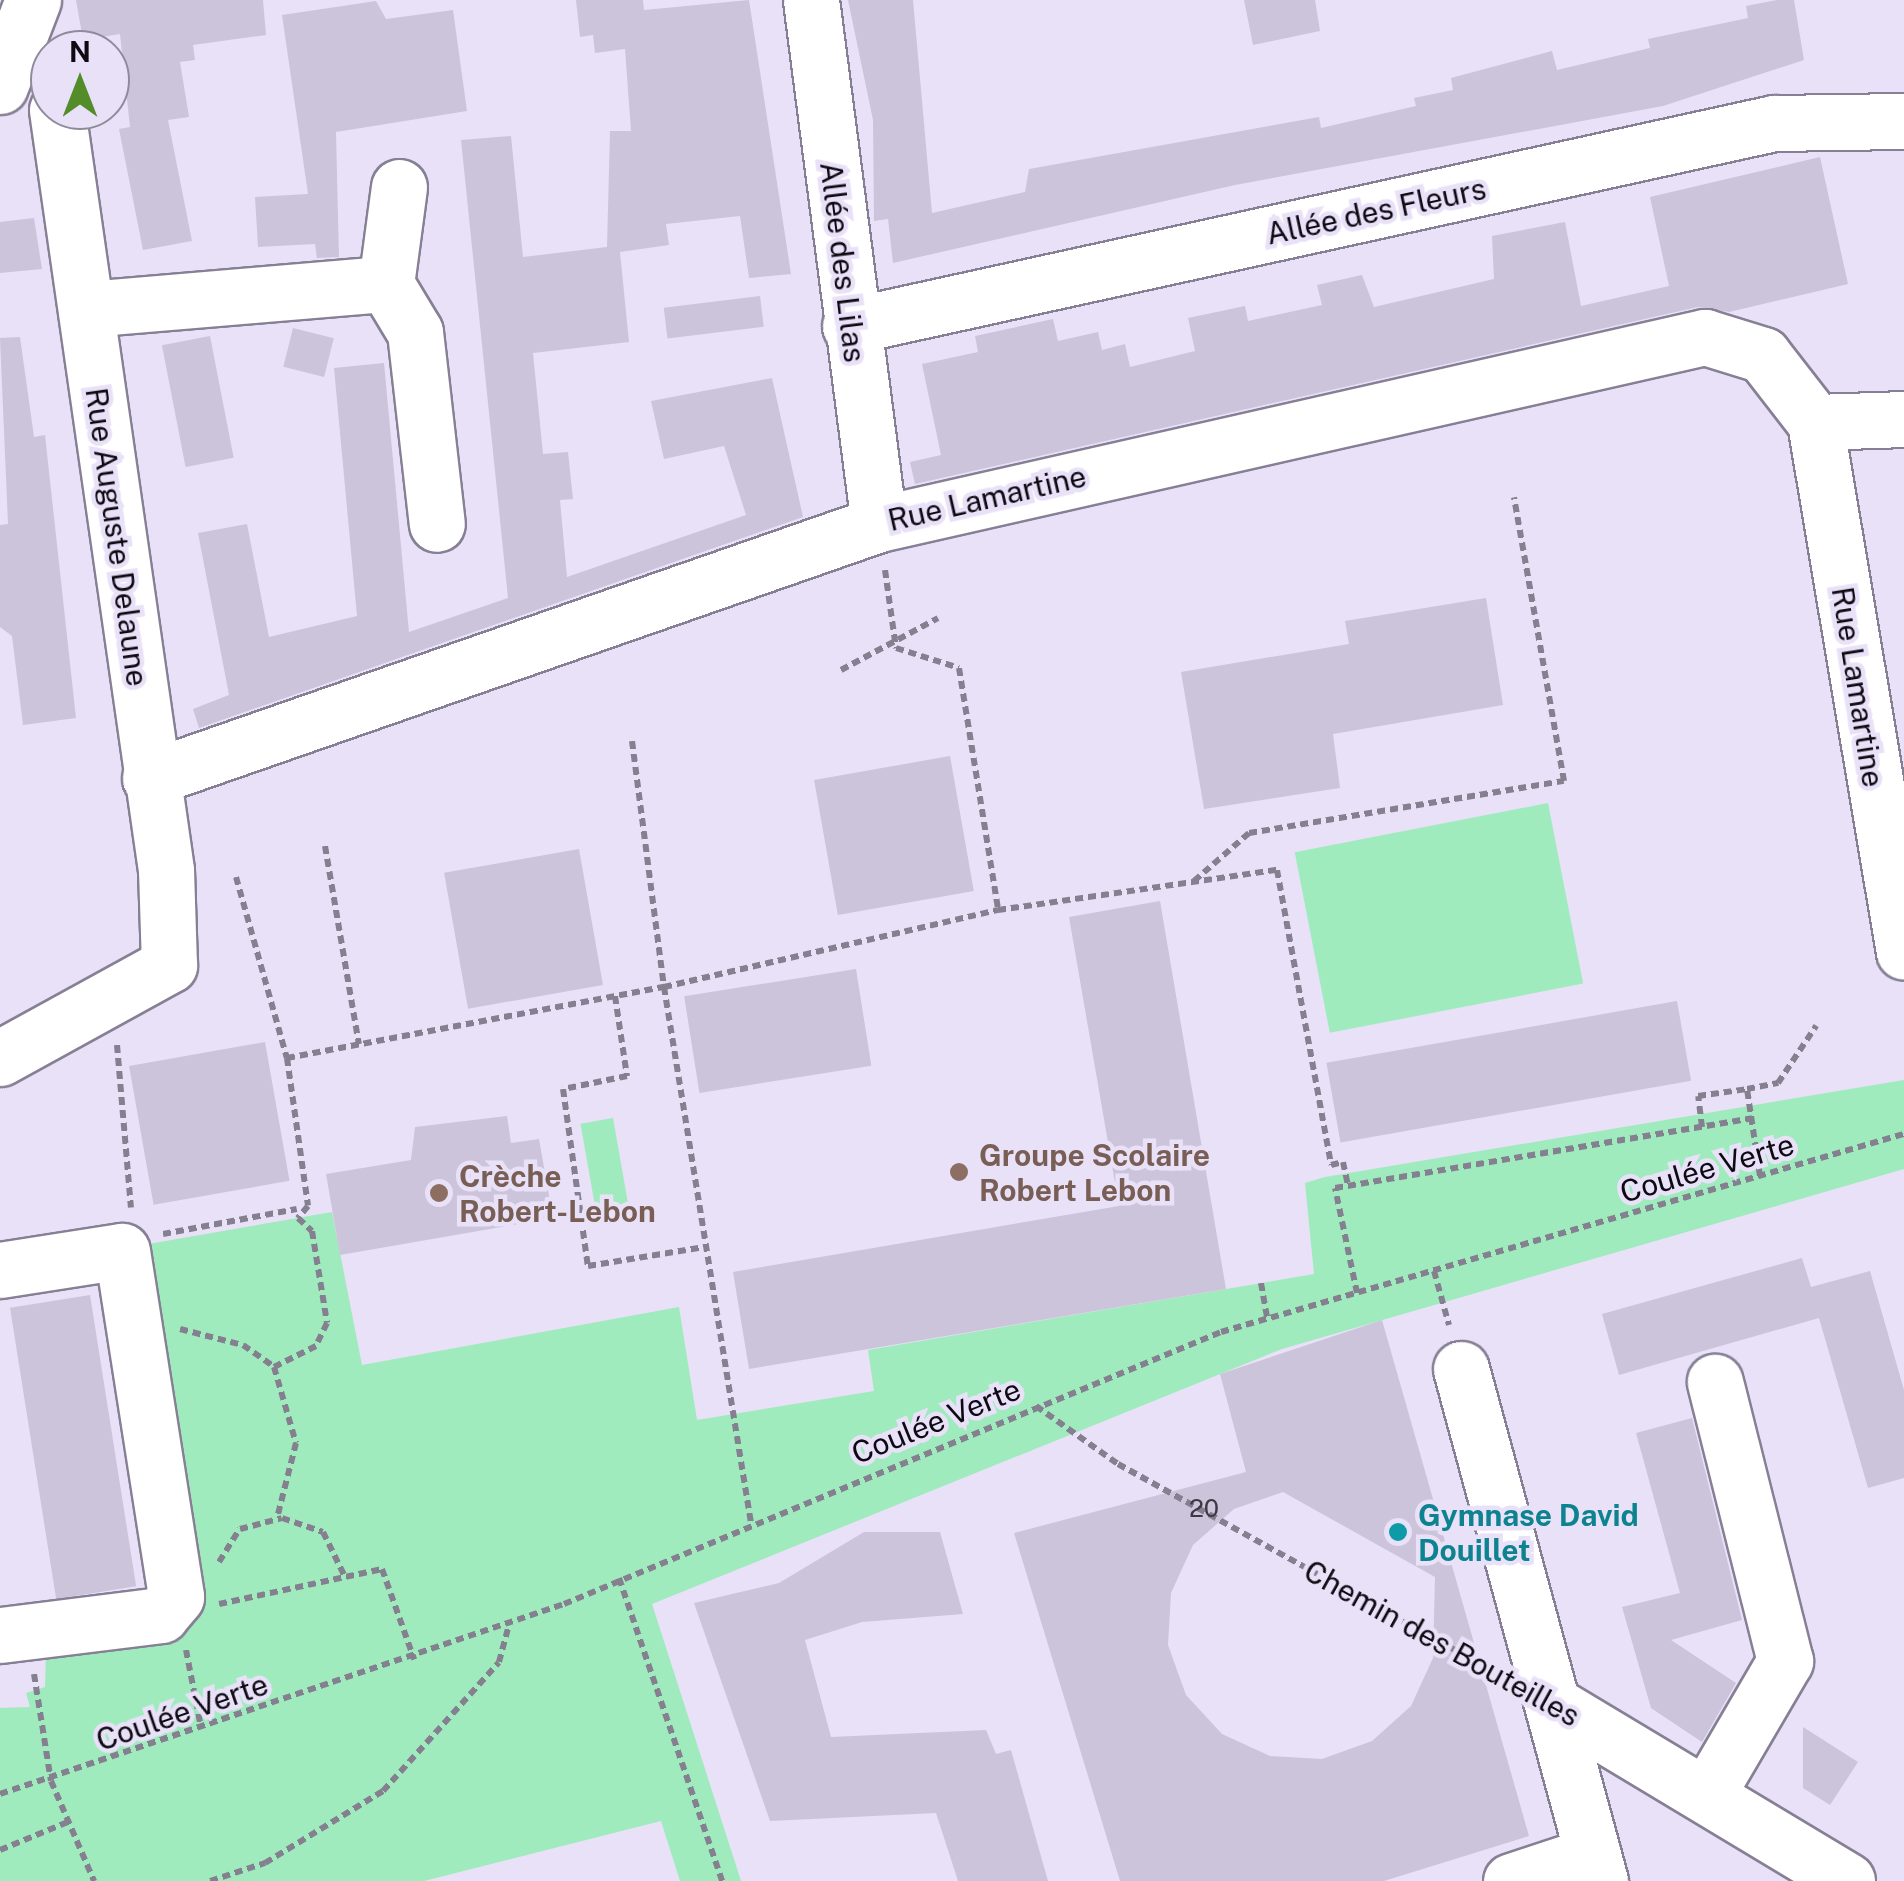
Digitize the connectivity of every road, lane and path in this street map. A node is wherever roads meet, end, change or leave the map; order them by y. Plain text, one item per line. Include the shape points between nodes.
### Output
1 (37, 0) edge
2 (811, 0) edge
3 (43, 30) edge
4 (0, 86) edge
5 (1904, 122) edge
6 (60, 130) edge
7 (400, 188) dead end
8 (386, 284) junction
9 (86, 308) junction
10 (850, 326) junction
11 (1904, 419) edge
12 (1815, 422) junction
13 (1514, 497) dead end
14 (437, 524) dead end
15 (879, 524) junction
16 (938, 618) dead end
17 (896, 648) junction
18 (841, 670) dead end
19 (632, 741) dead end
20 (150, 778) junction
21 (325, 846) dead end
22 (236, 877) dead end
23 (1193, 882) junction
24 (998, 910) junction
25 (1904, 952) edge
26 (664, 986) junction
27 (614, 996) junction
28 (104, 1001) junction
29 (1816, 1026) dead end
30 (358, 1044) junction
31 (0, 1058) edge
32 (287, 1058) junction
33 (1747, 1089) junction
34 (1752, 1118) junction
35 (1702, 1126) junction
36 (1904, 1134) edge
37 (1760, 1176) junction
38 (1348, 1186) junction
39 (297, 1209) junction
40 (128, 1245) junction
41 (704, 1247) junction
42 (0, 1270) edge
43 (1262, 1283) dead end
44 (1358, 1293) junction
45 (132, 1314) junction
46 (1267, 1318) junction
47 (274, 1368) junction
48 (1461, 1370) dead end
49 (1715, 1382) dead end
50 (1036, 1406) junction
51 (277, 1518) junction
52 (750, 1524) junction
53 (345, 1576) junction
54 (618, 1578) junction
55 (214, 1582) dead end
56 (216, 1593) dead end
57 (218, 1604) junction
58 (207, 1607) dead end
59 (509, 1624) junction
60 (14, 1637) edge
61 (414, 1659) junction
62 (190, 1674) dead end
63 (1552, 1704) junction
64 (201, 1727) junction
65 (51, 1781) junction
66 (1709, 1791) junction
67 (0, 1794) edge
68 (68, 1822) junction
69 (0, 1850) edge
70 (1596, 1867) edge
71 (94, 1881) edge
72 (210, 1881) edge
73 (722, 1881) edge
74 (1510, 1881) edge
75 (1847, 1881) edge

1 - 3 street
1 - 4 street
2 - 10 street, Allée des Lilas
5 - 10 street, Allée des Fleurs via 1774,123
6 - 9 street, Rue Auguste Delaune
7 - 8 street
8 - 9 street
8 - 14 street via 414,332
9 - 20 street, Rue Auguste Delaune
10 - 15 street, Allée des Lilas
11 - 12 street
12 - 15 street, Rue Lamartine via 1763,355 1678,338
12 - 25 street, Rue Lamartine
13 - 23 path via 1564,782 1248,832
15 - 17 path
15 - 20 street, Rue Lamartine
16 - 17 path
17 - 18 path
17 - 24 path via 959,668
19 - 26 path
20 - 28 street, Rue Auguste Delaune via 169,965
21 - 30 path
22 - 32 path
23 - 24 path
23 - 38 path via 1277,870 1331,1165 1343,1162
24 - 26 path
26 - 27 path
26 - 41 path
27 - 30 path
27 - 41 path via 626,1076 564,1089 588,1266
28 - 31 street
28 - 40 path via 116,1038
29 - 33 path via 1778,1084
30 - 32 path
32 - 39 path via 308,1206
33 - 34 path
33 - 35 path via 1698,1096
34 - 35 path
34 - 37 path
35 - 38 path
36 - 37 path, Coulée Verte
37 - 44 path, Coulée Verte
38 - 44 path via 1335,1188
39 - 40 path
39 - 47 path via 312,1232 328,1323 316,1346
40 - 42 street
40 - 45 street
41 - 52 path
43 - 46 path
44 - 46 path, Coulée Verte
45 - 47 path via 243,1345
45 - 60 street via 176,1598 161,1615
46 - 50 path, Coulée Verte
47 - 51 path via 296,1444
48 - 63 street
49 - 66 street via 1785,1661
50 - 52 path, Coulée Verte
50 - 63 path, Chemin des Bouteilles via 1118,1464
51 - 53 path via 323,1532
51 - 55 path via 240,1530
52 - 54 path, Coulée Verte
53 - 57 path
53 - 61 path via 382,1568
54 - 59 path, Coulée Verte
54 - 73 path
56 - 57 path
57 - 58 path
59 - 61 path, Coulée Verte
59 - 72 path via 498,1662 383,1791 265,1863
60 - 65 path
61 - 64 path, Coulée Verte
62 - 64 path
63 - 66 street, Chemin des Bouteilles
63 - 70 street
64 - 65 path, Coulée Verte
65 - 67 path, Coulée Verte
65 - 68 path
66 - 75 street, Chemin des Bouteilles
68 - 69 path
68 - 71 path
70 - 74 street

